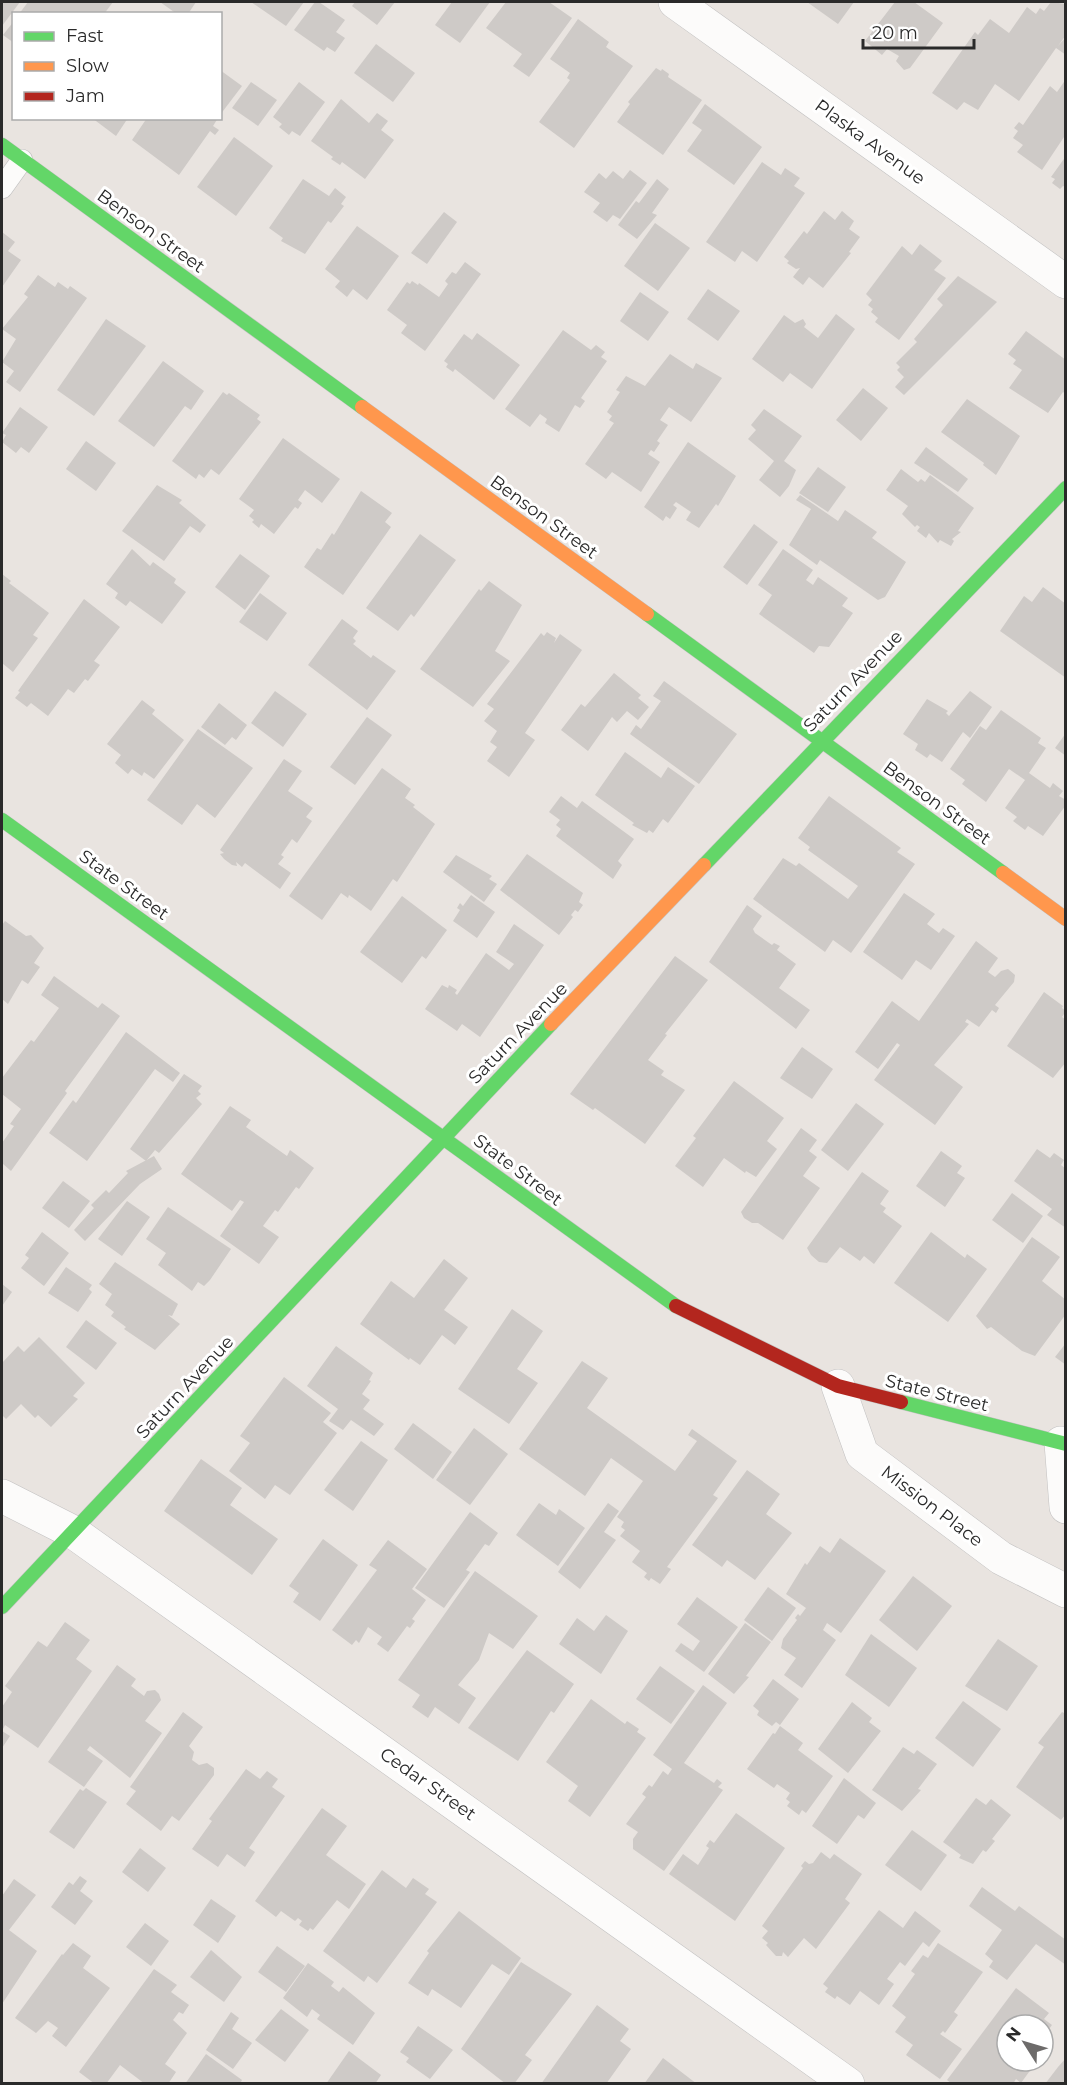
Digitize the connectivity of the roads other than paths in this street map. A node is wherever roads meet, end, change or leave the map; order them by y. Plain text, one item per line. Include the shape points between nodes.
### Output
1 (675, 2) edge
2 (2, 145) edge
3 (22, 160) junction
4 (2, 188) edge
5 (1065, 282) edge
6 (1065, 488) edge
7 (821, 741) junction
8 (2, 820) edge
9 (1065, 919) edge
10 (443, 1137) junction
11 (838, 1386) junction
12 (1063, 1443) edge
13 (2, 1496) edge
14 (1065, 1507) edge
15 (74, 1532) junction
16 (1065, 1591) edge
17 (2, 1607) edge
18 (848, 2084) edge

1 - 5 street, Plaska Avenue
2 - 3 street, Benson Street
3 - 4 lane
3 - 7 street, Benson Street
6 - 7 street, Saturn Avenue
7 - 9 street, Benson Street
7 - 10 street, Saturn Avenue
8 - 10 street, State Street
10 - 11 street, State Street via 675,1305
10 - 15 street, Saturn Avenue
11 - 12 street, State Street
11 - 16 street, Mission Place via 862,1454 1001,1558
12 - 14 street
13 - 15 street, Cedar Street
15 - 17 street, Saturn Avenue
15 - 18 street, Cedar Street

